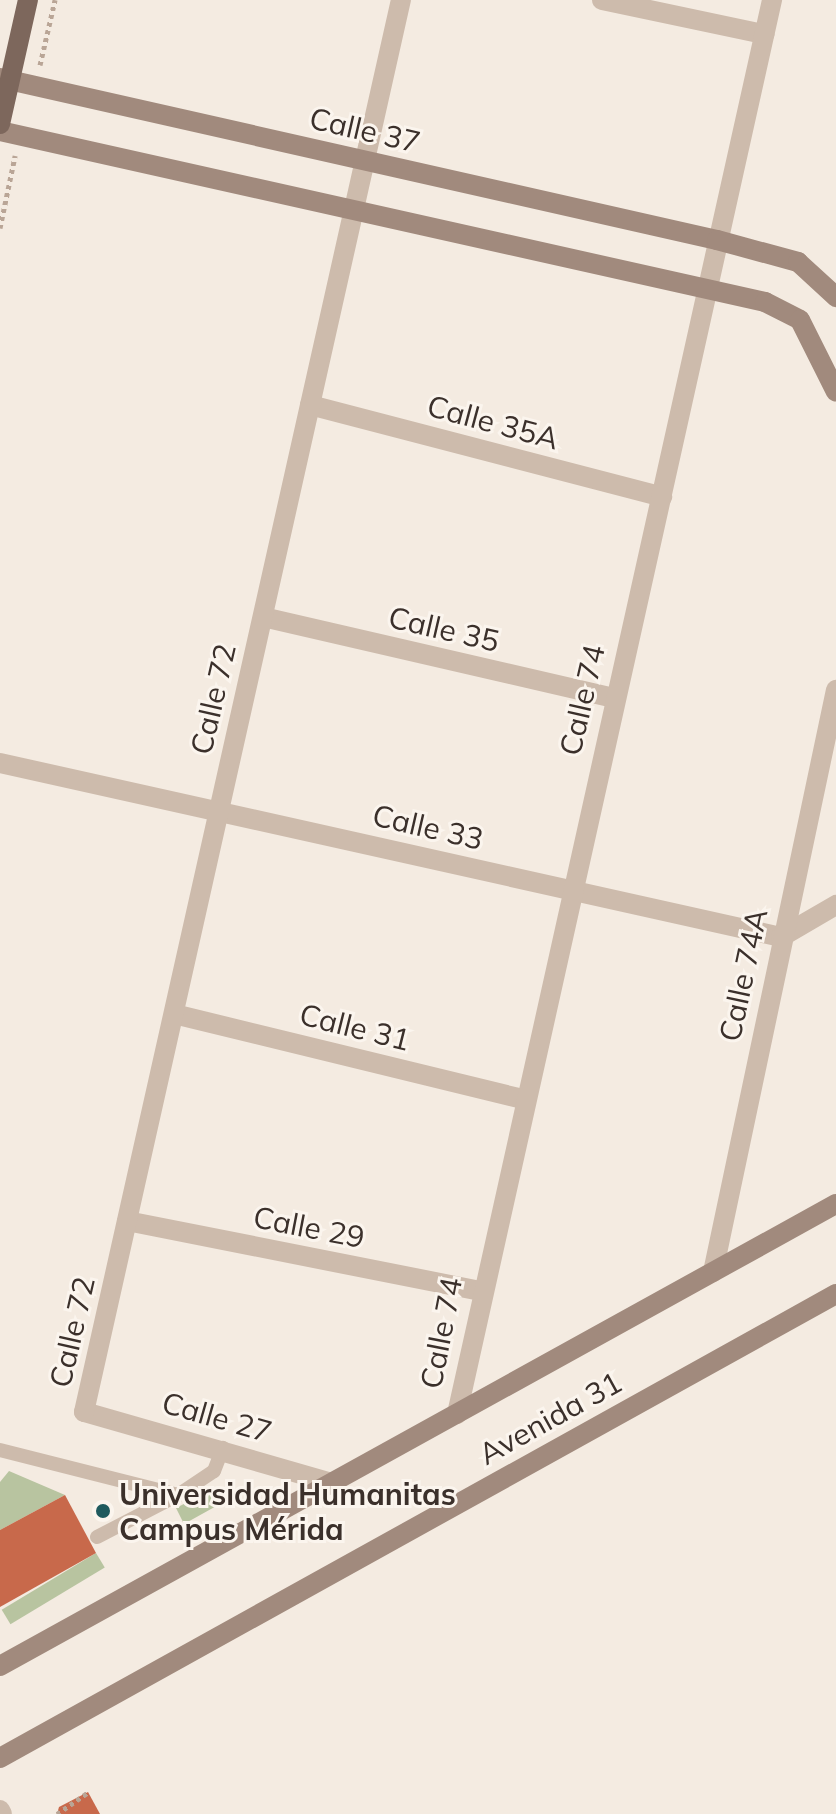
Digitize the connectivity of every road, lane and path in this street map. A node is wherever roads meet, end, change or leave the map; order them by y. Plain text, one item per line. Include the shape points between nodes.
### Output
1 (28, 0) edge
2 (55, 0) edge
3 (401, 0) edge
4 (602, 0) edge
5 (772, 0) edge
6 (764, 34) junction
7 (5, 79) edge
8 (36, 86) junction
9 (0, 124) edge
10 (9, 133) edge
11 (365, 161) junction
12 (353, 212) junction
13 (0, 228) edge
14 (717, 240) junction
15 (705, 292) junction
16 (836, 297) edge
17 (836, 392) edge
18 (310, 405) junction
19 (662, 497) junction
20 (263, 617) junction
21 (836, 690) edge
22 (613, 698) junction
23 (0, 763) edge
24 (219, 812) junction
25 (570, 890) junction
26 (836, 905) edge
27 (781, 937) junction
28 (174, 1014) junction
29 (522, 1099) junction
30 (836, 1204) edge
31 (127, 1221) junction
32 (713, 1272) junction
33 (479, 1291) junction
34 (836, 1294) edge
35 (84, 1412) joint
36 (457, 1414) junction
37 (223, 1448) junction
38 (0, 1450) edge
39 (332, 1483) junction
40 (178, 1495) junction
41 (97, 1537) dead end
42 (0, 1666) edge
43 (0, 1758) edge
44 (88, 1792) dead end
45 (57, 1814) edge

1 - 7 main road
2 - 8 path
3 - 11 street, Calle 72
4 - 6 street
5 - 6 street, Calle 74
6 - 14 street, Calle 74
7 - 8 main road, Calle 37
7 - 9 main road
8 - 11 main road, Calle 37
10 - 12 main road
10 - 13 path
11 - 12 street, Calle 72
11 - 14 main road, Calle 37
12 - 15 main road
12 - 18 street, Calle 72
14 - 15 street, Calle 74
14 - 16 main road via 798,262
15 - 17 main road via 765,302 800,320
15 - 19 street, Calle 74
18 - 19 street, Calle 35A
18 - 20 street, Calle 72
19 - 22 street, Calle 74
20 - 22 street, Calle 35
20 - 24 street, Calle 72
21 - 27 street, Calle 74A
22 - 25 street, Calle 74
23 - 24 street, Calle 33
24 - 25 street, Calle 33
24 - 28 street, Calle 72
25 - 27 street, Calle 33
25 - 29 street, Calle 74
26 - 27 street
27 - 32 street, Calle 74A
28 - 29 street, Calle 31
28 - 31 street, Calle 72
29 - 33 street, Calle 74
30 - 32 main road, Avenida 31
31 - 33 street, Calle 29
31 - 35 street, Calle 72
32 - 36 main road, Avenida 31
33 - 36 street, Calle 74
34 - 43 main road, Avenida 31
35 - 37 street, Calle 27
36 - 39 main road, Avenida 31
37 - 39 street, Calle 27
37 - 40 lane via 214,1471
38 - 40 lane
39 - 42 main road, Avenida 31
40 - 41 lane
44 - 45 path

